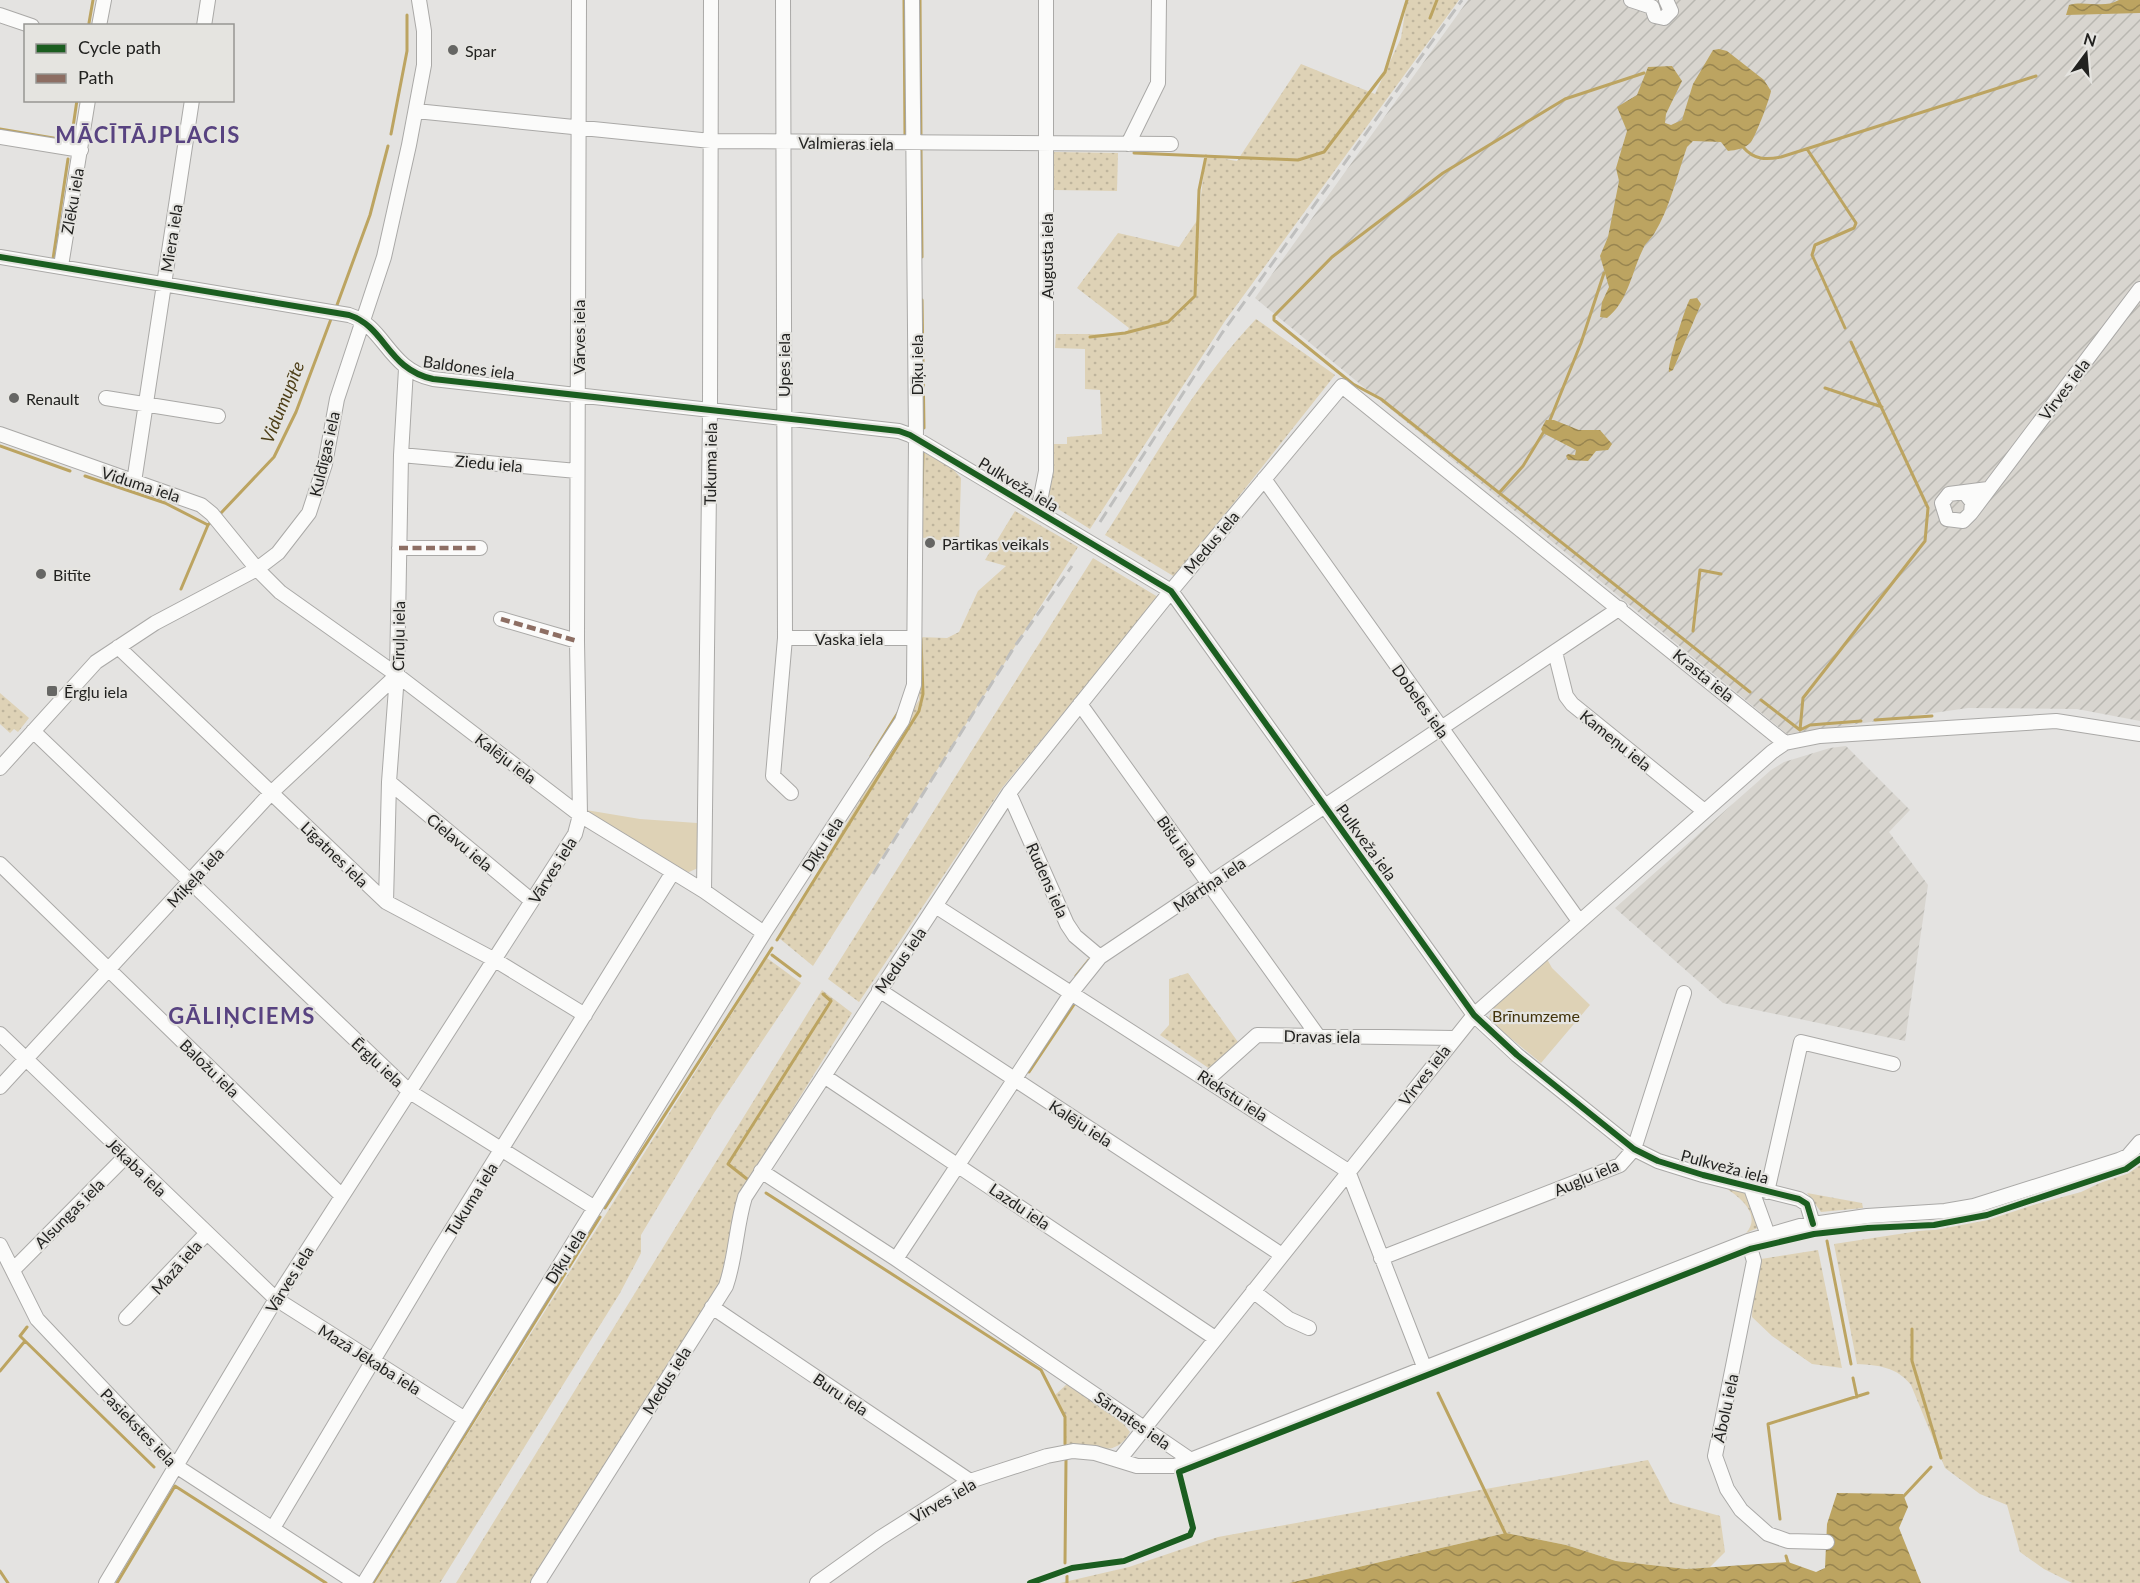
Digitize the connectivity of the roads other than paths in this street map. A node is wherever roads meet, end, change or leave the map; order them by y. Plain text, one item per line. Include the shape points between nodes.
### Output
1 (104, 0) edge
2 (208, 0) edge
3 (419, 0) edge
4 (579, 0) edge
5 (711, 0) edge
6 (783, 0) edge
7 (912, 0) edge
8 (1046, 0) edge
9 (1159, 0) edge
10 (1631, 0) edge
11 (1662, 2) edge
12 (0, 15) edge
13 (26, 24) edge
14 (99, 24) edge
15 (204, 24) edge
16 (88, 102) edge
17 (192, 102) edge
18 (416, 111) junction
19 (578, 128) junction
20 (0, 137) edge
21 (711, 141) junction
22 (783, 142) junction
23 (915, 144) junction
24 (1046, 144) junction
25 (1128, 144) junction
26 (1171, 144) dead end
27 (81, 150) junction
28 (0, 256) edge
29 (61, 266) junction
30 (164, 285) junction
31 (2140, 289) edge
32 (363, 320) junction
33 (406, 369) junction
34 (1342, 386) joint
35 (578, 394) junction
36 (106, 398) dead end
37 (146, 404) junction
38 (710, 410) junction
39 (218, 416) dead end
40 (783, 418) junction
41 (0, 434) edge
42 (916, 438) junction
43 (401, 455) junction
44 (577, 471) junction
45 (1264, 479) junction
46 (134, 482) junction
47 (1988, 489) junction
48 (1965, 493) junction
49 (1038, 511) junction
50 (1971, 513) junction
51 (399, 548) junction
52 (480, 548) dead end
53 (257, 569) junction
54 (1171, 591) junction
55 (1620, 608) junction
56 (501, 619) dead end
57 (785, 638) junction
58 (913, 638) junction
59 (577, 641) junction
60 (118, 646) junction
61 (1555, 652) junction
62 (397, 675) junction
63 (1080, 704) junction
64 (1441, 729) junction
65 (33, 731) junction
66 (2140, 734) edge
67 (1785, 743) junction
68 (0, 768) edge
69 (389, 782) junction
70 (271, 793) junction
71 (791, 793) dead end
72 (1009, 793) junction
73 (1326, 808) junction
74 (1703, 810) junction
75 (580, 815) junction
76 (0, 864) edge
77 (672, 872) junction
78 (191, 882) junction
79 (1208, 884) junction
80 (704, 891) junction
81 (532, 901) junction
82 (386, 902) junction
83 (937, 907) junction
84 (1579, 921) junction
85 (765, 933) junction
86 (1100, 957) junction
87 (495, 960) junction
88 (108, 970) junction
89 (879, 990) junction
90 (1072, 992) junction
91 (1684, 993) dead end
92 (585, 1015) junction
93 (1474, 1015) junction
94 (0, 1034) edge
95 (1318, 1036) junction
96 (1454, 1038) junction
97 (26, 1059) junction
98 (1893, 1064) dead end
99 (824, 1076) junction
100 (1014, 1079) junction
101 (1208, 1079) junction
102 (0, 1087) edge
103 (410, 1092) junction
104 (2140, 1142) edge
105 (1634, 1149) junction
106 (502, 1150) junction
107 (126, 1156) junction
108 (958, 1165) junction
109 (761, 1171) junction
110 (1348, 1171) junction
111 (1751, 1188) junction
112 (1767, 1192) junction
113 (342, 1196) junction
114 (595, 1208) junction
115 (1813, 1224) junction
116 (206, 1234) junction
117 (1768, 1235) junction
118 (1748, 1241) junction
119 (0, 1245) edge
120 (1282, 1255) junction
121 (1381, 1258) junction
122 (896, 1259) junction
123 (12, 1270) junction
124 (1253, 1292) junction
125 (276, 1299) junction
126 (712, 1307) junction
127 (126, 1318) dead end
128 (1309, 1328) dead end
129 (1215, 1338) junction
130 (373, 1361) junction
131 (1425, 1369) junction
132 (465, 1419) junction
133 (1144, 1426) junction
134 (1119, 1460) junction
135 (1191, 1460) junction
136 (176, 1466) junction
137 (970, 1481) junction
138 (273, 1528) junction
139 (1827, 1542) dead end
140 (106, 1583) edge
141 (356, 1583) edge
142 (364, 1583) edge
143 (538, 1583) edge
144 (817, 1583) edge

1 - 14 street
2 - 15 street
3 - 18 street, Kuldīgas iela via 424,65
4 - 19 street, Vārves iela
5 - 21 street, Tukuma iela
6 - 22 street, Upes iela
7 - 23 street, Dīķu iela
8 - 24 street, Augusta iela
9 - 25 street via 1158,83
10 - 11 street
12 - 13 street
16 - 27 street, Zlēku iela
17 - 30 street, Miera iela
18 - 19 street, Valmieras iela
18 - 32 street, Kuldīgas iela via 384,257
19 - 21 street, Valmieras iela
19 - 35 street, Vārves iela
20 - 27 street
21 - 22 street, Valmieras iela
21 - 38 street, Tukuma iela
22 - 23 street, Valmieras iela
22 - 40 street, Upes iela
23 - 24 street, Valmieras iela
23 - 42 street, Dīķu iela
24 - 25 street, Valmieras iela
24 - 49 street, Augusta iela via 1046,471
25 - 26 street, Valmieras iela
27 - 29 street, Zlēku iela
28 - 29 street
29 - 30 street
30 - 32 street
30 - 37 street, Miera iela
31 - 47 street, Virves iela
32 - 33 street, Baldones iela
32 - 53 street, Kuldīgas iela via 337,399 325,464 309,513 278,553
33 - 35 street, Baldones iela via 433,379
33 - 43 street, Cīruļu iela
34 - 45 street, Medus iela
34 - 55 street, Krasta iela
35 - 38 street, Baldones iela
35 - 44 street, Vārves iela
36 - 37 street
37 - 39 street
37 - 46 street, Miera iela
38 - 40 street, Baldones iela
38 - 80 street, Tukuma iela
40 - 42 street, Pulkveža iela via 899,431
40 - 57 street, Upes iela
41 - 46 street, Viduma iela
42 - 49 street, Pulkveža iela
42 - 58 street, Dīķu iela
43 - 44 street, Ziedu iela
43 - 51 street, Cīruļu iela
44 - 59 street, Vārves iela
45 - 54 street, Medus iela
45 - 64 street, Dobeles iela
46 - 53 street, Viduma iela via 201,505
47 - 48 street
47 - 50 street, Virves iela
48 - 50 street via 1972,502
48 - 50 street via 1954,492 1944,498 1943,514 1957,522
49 - 54 street, Pulkveža iela
51 - 52 street
51 - 62 street, Cīruļu iela
53 - 60 street, Kuldīgas iela
53 - 62 street, Kalēju iela via 280,592
54 - 63 street, Medus iela
54 - 73 street, Pulkveža iela
55 - 61 street, Mārtiņa iela
55 - 67 street, Krasta iela
56 - 59 street
57 - 58 street, Vaska iela
57 - 71 street, Upes iela via 773,776
58 - 85 street, Dīķu iela via 915,685 902,721
59 - 75 street, Vārves iela
60 - 65 street, Kuldīgas iela via 96,662
60 - 70 street, Līgatnes iela
61 - 64 street, Mārtiņa iela
61 - 74 street, Kameņu iela via 1566,696 1572,704
62 - 69 street, Cīruļu iela
62 - 70 street, Miķeļa iela
62 - 75 street, Kalēju iela
63 - 72 street, Medus iela
63 - 79 street, Bišu iela
64 - 73 street, Mārtiņa iela
64 - 84 street, Dobeles iela
65 - 68 street, Kuldīgas iela
65 - 78 street, Ērgļu iela
66 - 67 street via 2055,721 1820,736
67 - 74 street, Virves iela
69 - 81 street, Cielavu iela
69 - 82 street, Cīruļu iela
70 - 78 street, Miķeļa iela
70 - 82 street, Līgatnes iela
72 - 83 street, Medus iela
72 - 86 street, Rudens iela via 1067,924
73 - 79 street, Mārtiņa iela
73 - 93 street, Pulkveža iela
74 - 84 street, Virves iela
75 - 77 street, Kalēju iela
75 - 81 street, Vārves iela via 575,834
76 - 88 street, Baložu iela
77 - 80 street, Kalēju iela
77 - 92 street, Tukuma iela
78 - 88 street, Miķeļa iela
78 - 103 street, Ērgļu iela
79 - 86 street, Mārtiņa iela
79 - 95 street, Bišu iela
80 - 85 street, Kalēju iela
81 - 87 street, Vārves iela
82 - 87 street, Līgatnes iela
83 - 89 street, Medus iela
83 - 90 street, Riekstu iela
84 - 93 street, Virves iela
85 - 114 street, Dīķu iela
86 - 90 street, Mārtiņa iela
87 - 92 street, Līgatnes iela
87 - 103 street, Vārves iela
88 - 97 street, Miķeļa iela
88 - 113 street, Baložu iela
89 - 99 street, Medus iela
89 - 100 street, Kalēju iela
90 - 100 street, Mārtiņa iela
90 - 101 street, Riekstu iela
91 - 105 street, Augļu iela
92 - 106 street, Tukuma iela
93 - 96 street, Virves iela
93 - 105 street, Pulkveža iela via 1517,1055
94 - 97 street, Jēkaba iela
95 - 96 street, Dravas iela
95 - 101 street, Dravas iela via 1257,1035
96 - 110 street, Virves iela
97 - 102 street, Miķeļa iela
97 - 107 street, Jēkaba iela
98 - 112 street via 1801,1042
99 - 108 street, Lazdu iela
99 - 109 street, Medus iela
100 - 108 street, Mārtiņa iela
100 - 120 street, Kalēju iela
101 - 110 street, Riekstu iela
103 - 106 street, Ērgļu iela
103 - 113 street, Vārves iela
104 - 115 street via 2127,1156 2010,1197 1974,1206
105 - 111 street, Pulkveža iela via 1658,1161
105 - 121 street, Augļu iela via 1620,1165
106 - 114 street, Ērgļu iela
106 - 130 street, Tukuma iela
107 - 116 street, Jēkaba iela
107 - 123 street, Alsungas iela
108 - 122 street, Mārtiņa iela
108 - 129 street, Lazdu iela
109 - 122 street, Sārnates iela
109 - 126 street, Medus iela via 745,1197 730,1274
110 - 120 street, Virves iela
110 - 121 street
111 - 112 street, Pulkveža iela
111 - 117 street, Pulkveža iela
112 - 115 street, Pulkveža iela via 1807,1204
113 - 125 street, Vārves iela
114 - 132 street, Dīķu iela
115 - 117 street
116 - 125 street, Jēkaba iela
116 - 127 street, Mazā iela
117 - 118 street
118 - 131 street
118 - 139 street, Ābolu iela via 1754,1261 1715,1456 1727,1489 1741,1510 1768,1534 1788,1541
119 - 123 street, Pasiekstes iela
120 - 124 street, Virves iela
121 - 131 street
122 - 133 street, Sārnates iela
123 - 136 street, Pasiekstes iela via 38,1319 55,1341
124 - 128 street via 1289,1319
124 - 129 street, Virves iela
125 - 130 street, Mazā Jēkaba iela
125 - 136 street, Vārves iela
126 - 137 street, Buru iela
126 - 143 street, Medus iela
129 - 133 street, Virves iela
130 - 132 street, Mazā Jēkaba iela
130 - 138 street, Tukuma iela
131 - 135 street
132 - 142 street, Dīķu iela
133 - 134 street, Virves iela
133 - 135 street, Sārnates iela
134 - 135 street, Virves iela via 1158,1468
134 - 137 street, Virves iela via 1073,1451
136 - 138 street, Pasiekstes iela
136 - 140 street, Vārves iela
137 - 144 street, Virves iela
138 - 141 street, Pasiekstes iela

